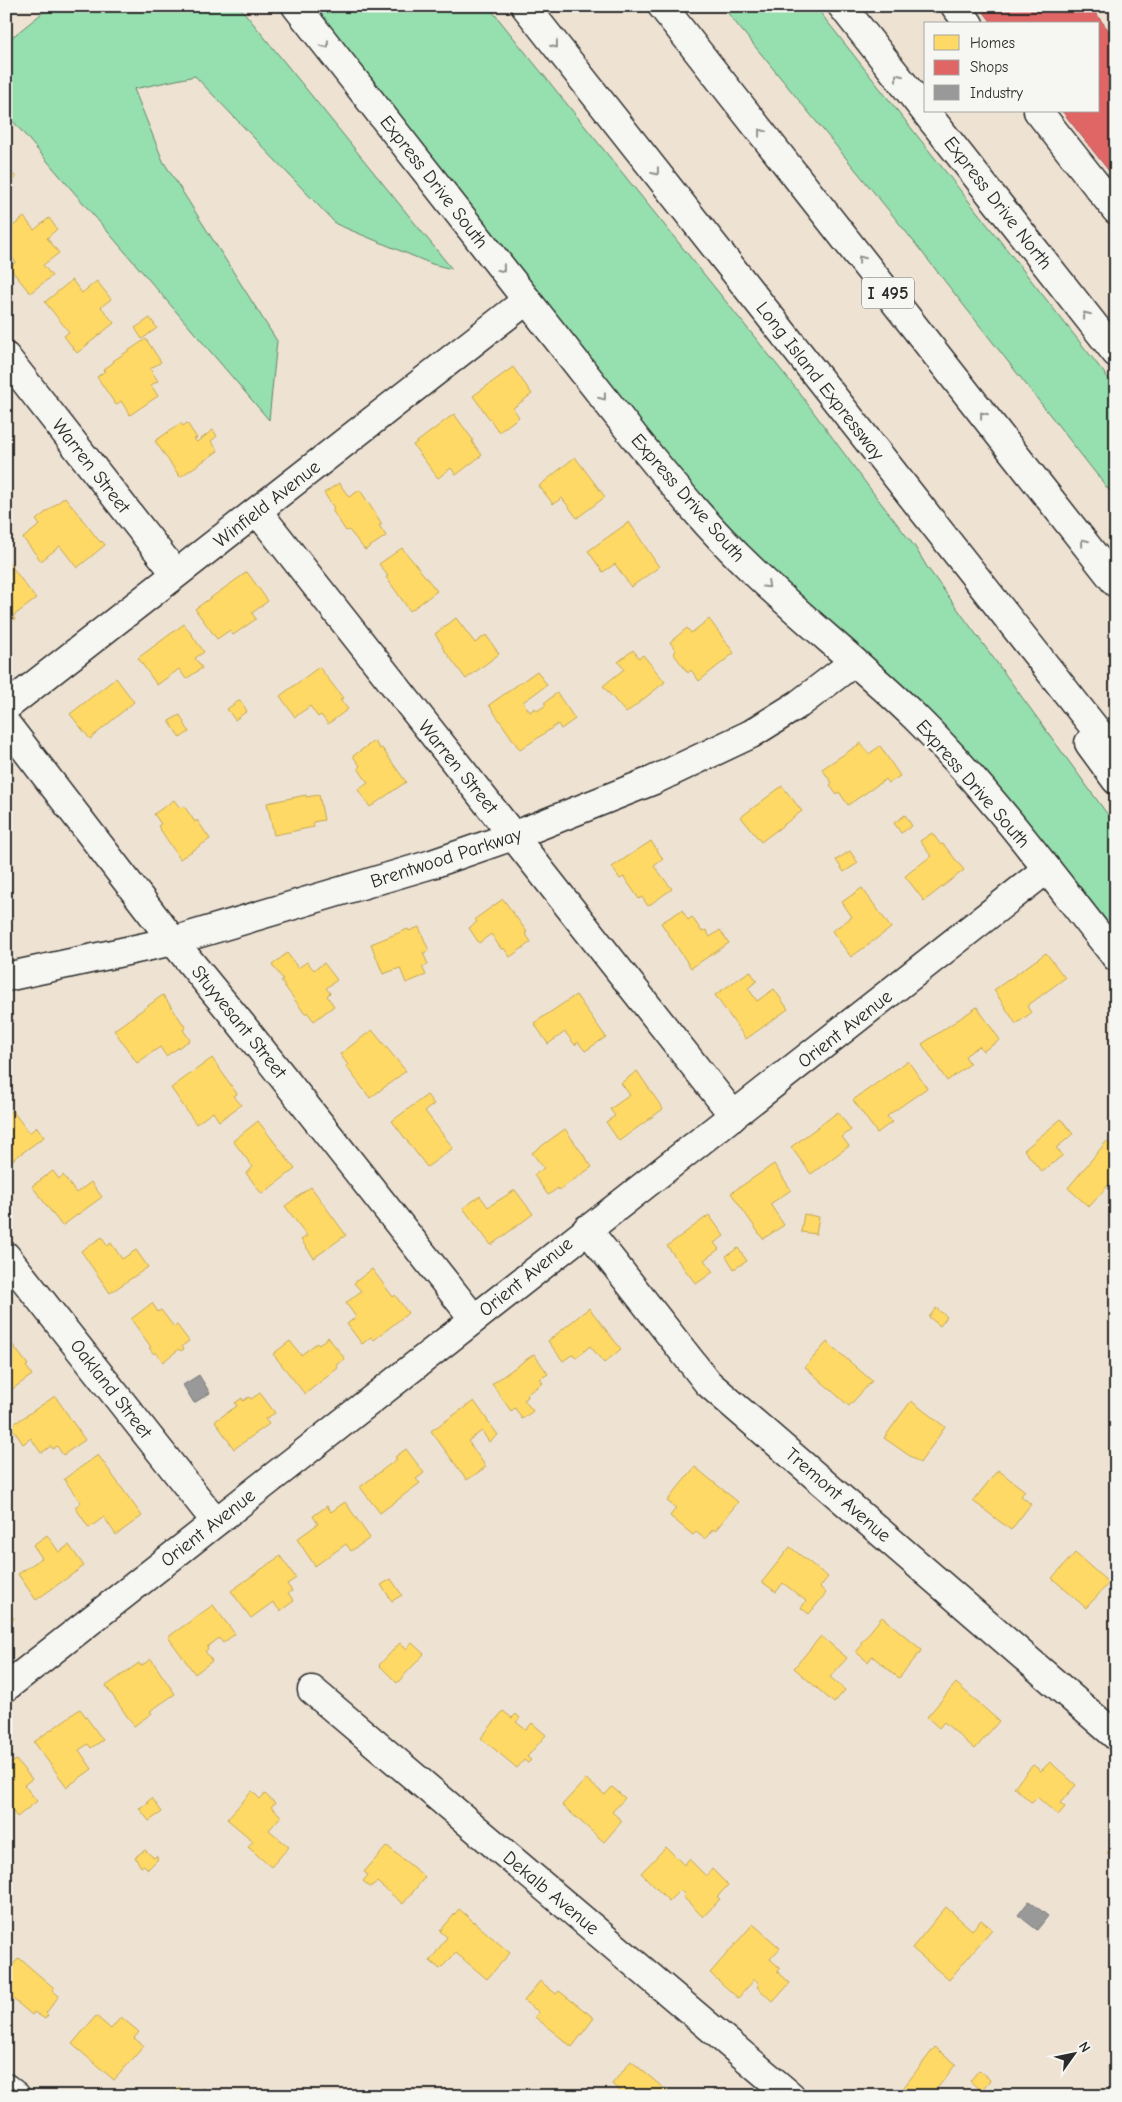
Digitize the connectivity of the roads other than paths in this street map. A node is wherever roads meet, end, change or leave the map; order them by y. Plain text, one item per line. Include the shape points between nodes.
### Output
1 (296, 6) edge
2 (525, 6) edge
3 (662, 6) edge
4 (842, 6) edge
5 (955, 6) edge
6 (967, 22) edge
7 (924, 110) edge
8 (926, 112) edge
9 (1039, 112) edge
10 (1116, 210) edge
11 (527, 300) junction
12 (1116, 353) edge
13 (6, 357) edge
14 (889, 469) junction
15 (258, 512) junction
16 (176, 574) junction
17 (1115, 582) edge
18 (854, 662) junction
19 (6, 707) edge
20 (6, 724) edge
21 (1116, 755) edge
22 (1116, 780) edge
23 (513, 836) junction
24 (1046, 869) junction
25 (173, 940) junction
26 (1116, 957) edge
27 (6, 977) edge
28 (734, 1116) junction
29 (586, 1229) junction
30 (6, 1256) edge
31 (474, 1319) junction
32 (216, 1522) junction
33 (6, 1687) edge
34 (312, 1690) dead end
35 (1116, 1736) edge
36 (6, 2088) edge
37 (16, 2096) edge
38 (791, 2096) edge

1 -> 11 main road, Express Drive South
2 -> 14 main road, Long Island Expressway
17 -> 3 main road, I 495
7 -> 4 main road, Express Drive North
5 - 6 main road
12 -> 8 main road, Express Drive North
9 - 10 main road
11 - 15 main road, Winfield Avenue
11 -> 18 main road, Express Drive South via 666,477 722,540 782,599
13 - 16 main road, Warren Street
14 - 21 main road, Long Island Expressway
14 - 22 main road
15 - 16 main road, Winfield Avenue
15 - 23 main road, Warren Street
16 - 19 main road, Winfield Avenue
18 - 23 main road, Brentwood Parkway via 799,704 751,734 654,780
18 - 24 main road, Express Drive South via 946,748
20 - 25 main road, Stuyvesant Street
23 - 25 main road, Brentwood Parkway via 432,864
23 - 28 main road, Warren Street
24 - 26 main road, Express Drive South
24 - 28 main road, Orient Avenue
25 - 27 main road, Brentwood Parkway
25 - 31 main road, Stuyvesant Street
28 - 29 main road, Orient Avenue
29 - 31 main road, Orient Avenue
29 - 35 main road, Tremont Avenue via 708,1382
30 - 32 main road, Oakland Street
31 - 32 main road, Orient Avenue
32 - 33 main road, Orient Avenue
34 - 38 main road, Dekalb Avenue
36 - 37 main road

